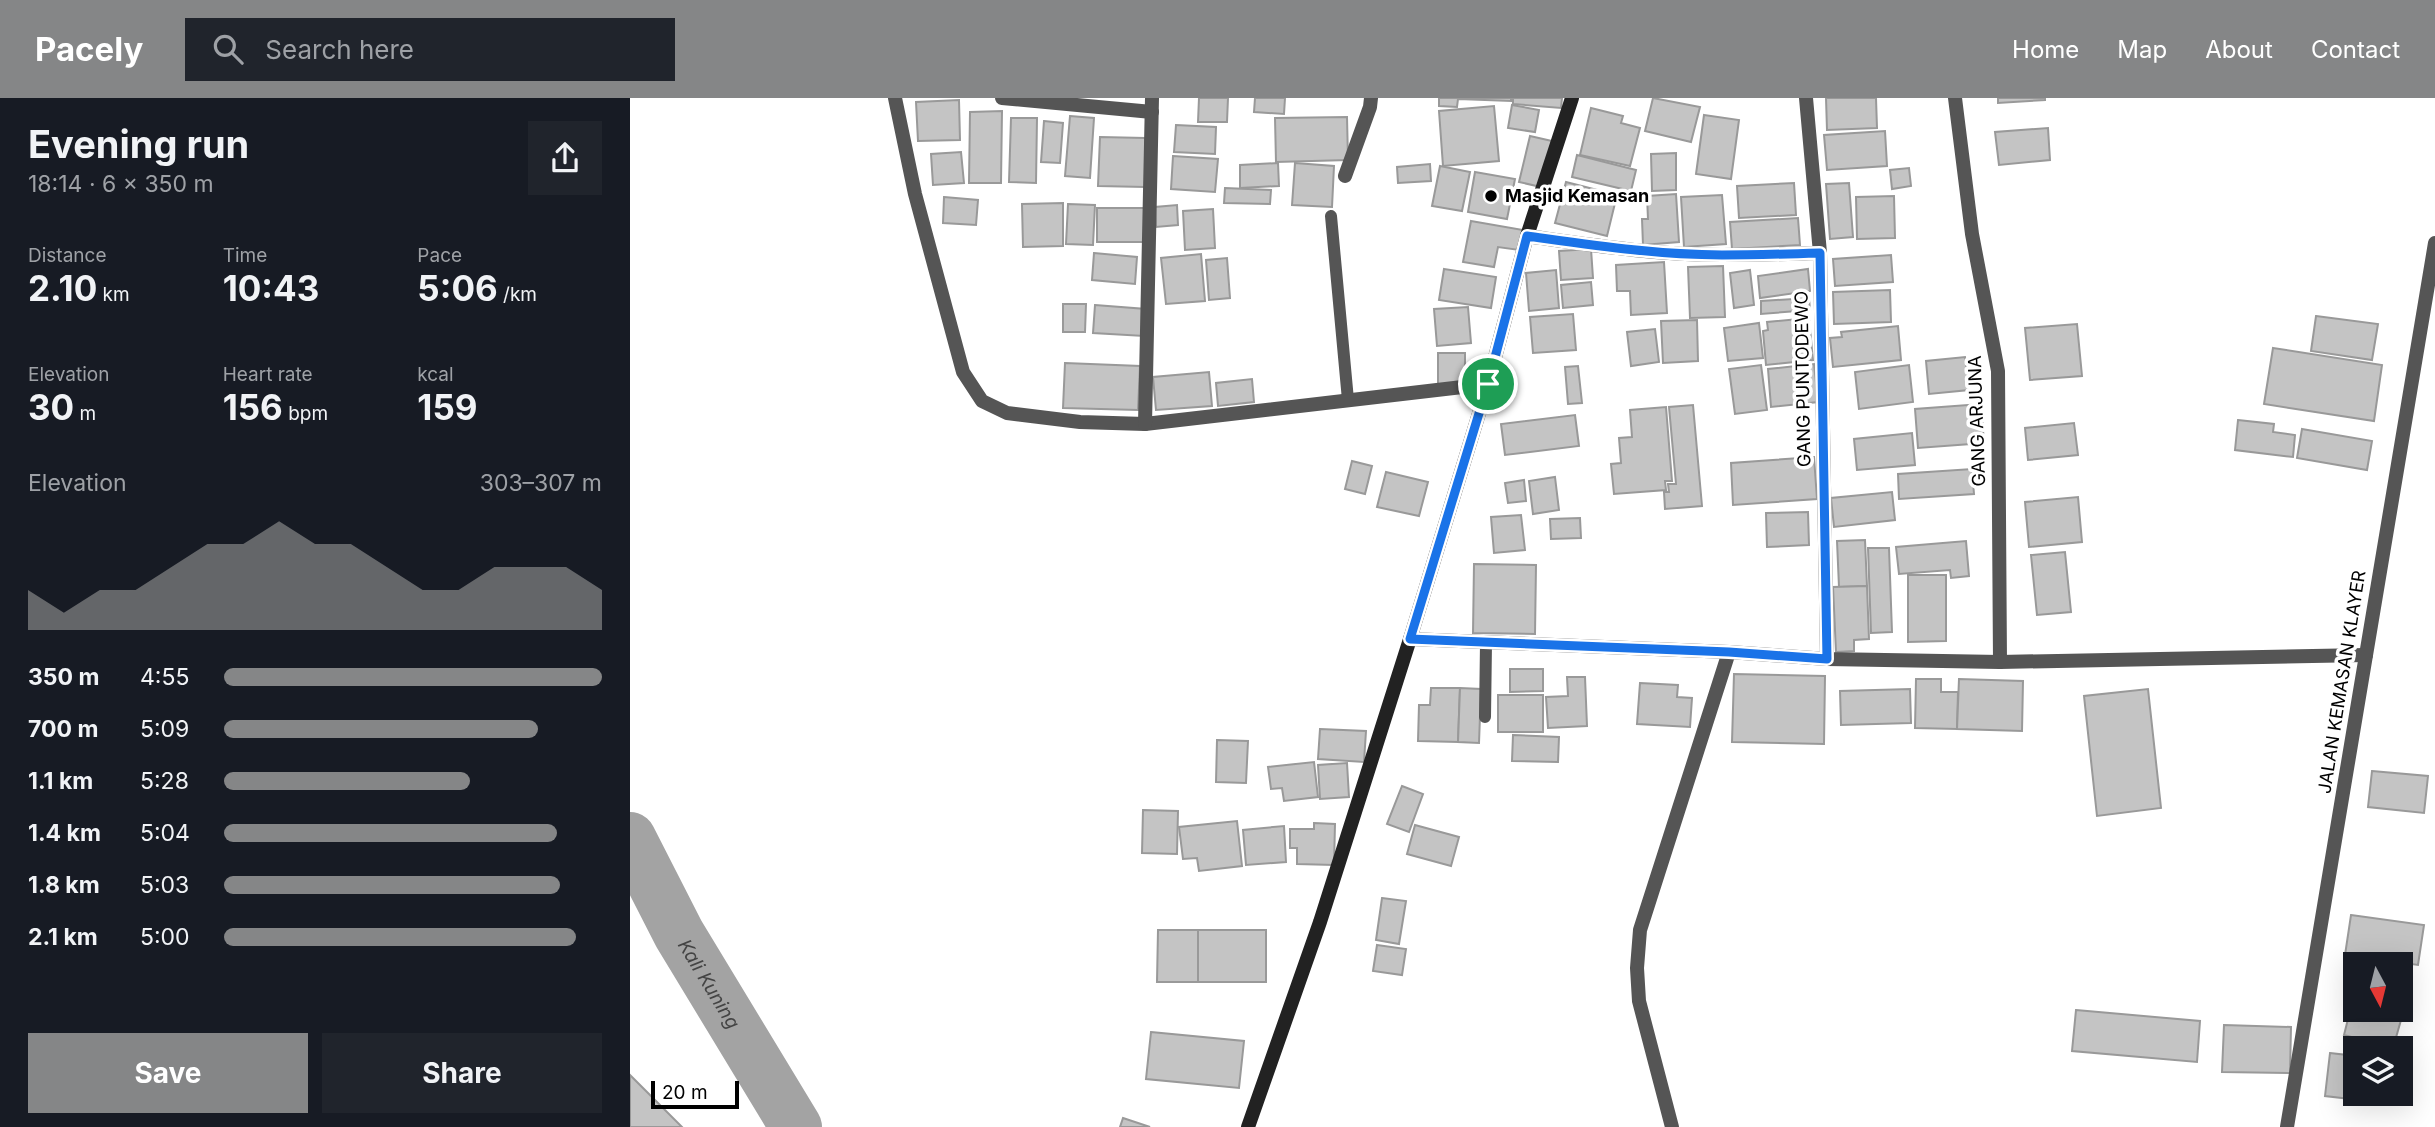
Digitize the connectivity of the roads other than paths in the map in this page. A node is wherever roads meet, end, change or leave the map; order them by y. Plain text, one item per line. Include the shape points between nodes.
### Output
1 (895, 98) edge
2 (1002, 98) edge
3 (1371, 98) edge
4 (1572, 98) edge
5 (1806, 98) edge
6 (1955, 98) edge
7 (1152, 105) edge
8 (1345, 176) dead end
9 (1331, 216) dead end
10 (1527, 236) junction
11 (2435, 243) edge
12 (1820, 253) junction
13 (1488, 384) junction
14 (1348, 400) junction
15 (1145, 424) junction
16 (1410, 639) junction
17 (1486, 643) junction
18 (1729, 652) junction
19 (2365, 654) junction
20 (1827, 659) junction
21 (2000, 662) junction
22 (1486, 717) dead end
23 (1248, 1127) edge
24 (1672, 1127) edge
25 (2287, 1127) edge

1 - 15 street via 915,194 963,372 982,401 1007,413
2 - 7 street
3 - 8 street
4 - 10 street
5 - 12 street, GANG PUNTODEWO
6 - 21 street, GANG ARJUNA via 1972,234 1998,371
7 - 15 street
9 - 14 lane
10 - 12 street via 1672,253
10 - 13 street
11 - 19 street, JALAN KEMASAN KLAYER
12 - 20 street, GANG PUNTODEWO
13 - 14 street
13 - 16 street
14 - 15 street
16 - 17 street
16 - 23 street via 1320,922
17 - 18 street
17 - 22 lane
18 - 20 street
18 - 24 street via 1640,930 1639,1001
19 - 21 street
19 - 25 street, JALAN KEMASAN KLAYER
20 - 21 street

